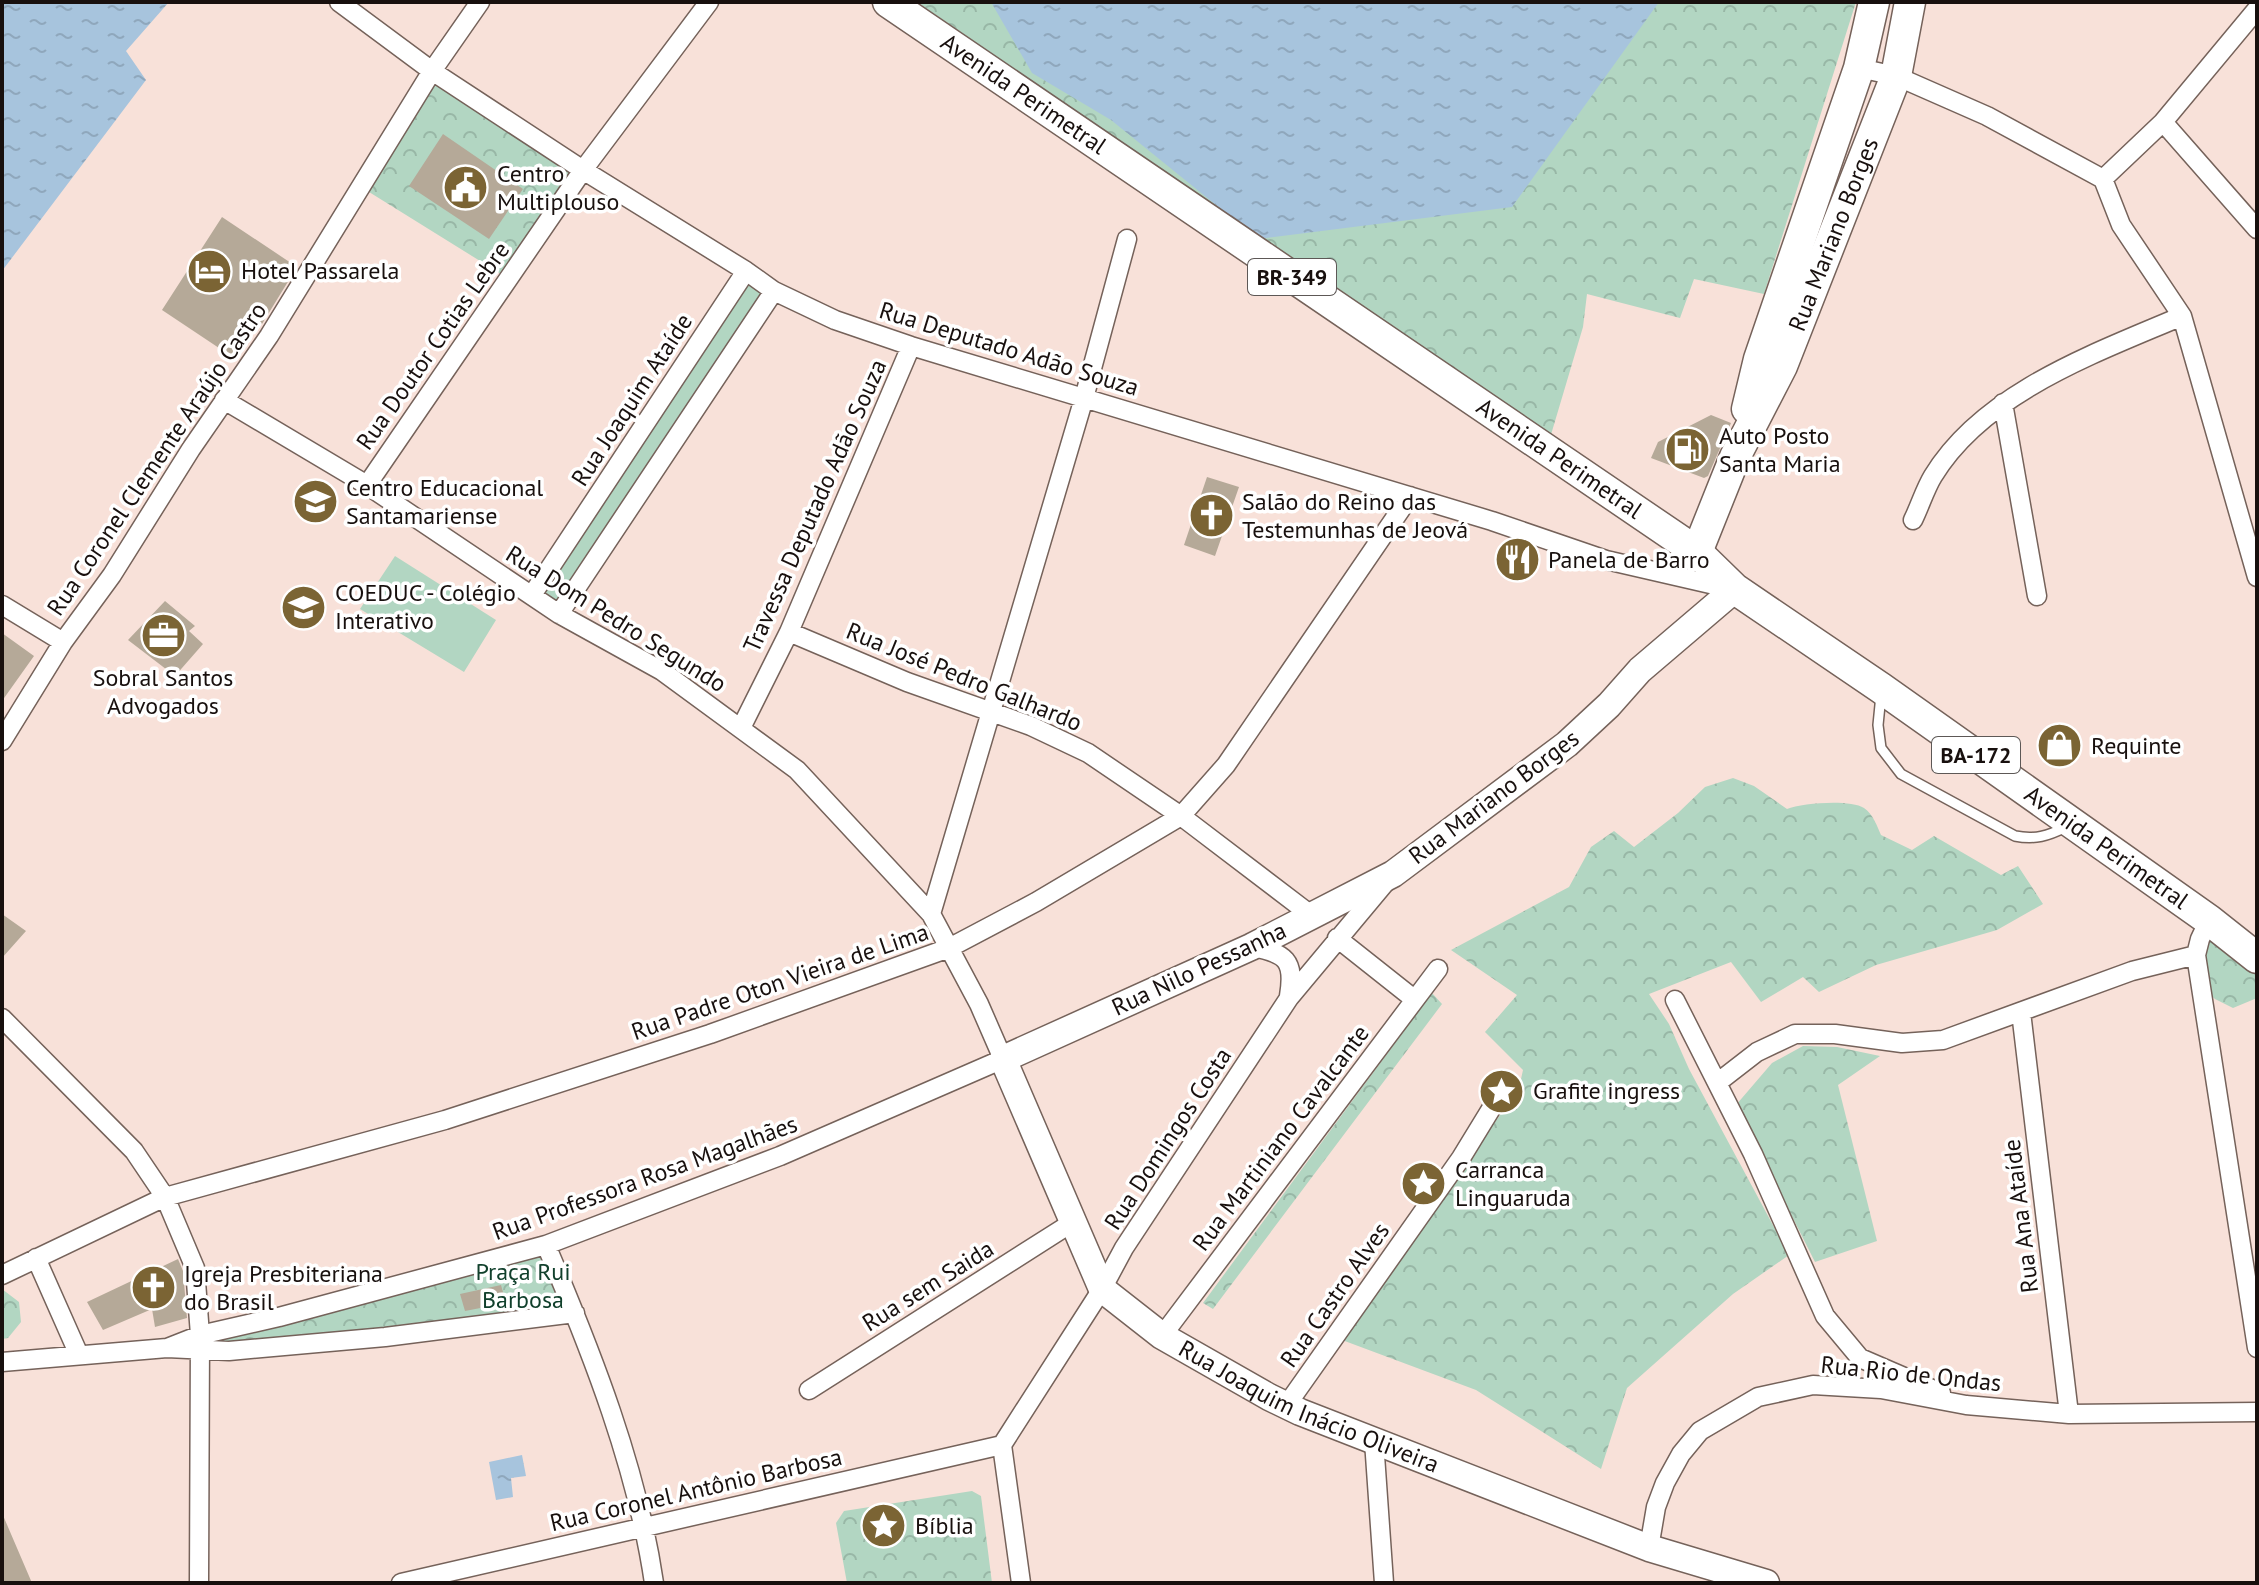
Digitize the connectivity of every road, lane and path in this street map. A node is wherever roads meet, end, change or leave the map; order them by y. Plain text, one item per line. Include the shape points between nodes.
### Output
1 (339, 2) edge
2 (480, 2) edge
3 (709, 2) edge
4 (888, 2) edge
5 (1874, 2) edge
6 (1910, 2) edge
7 (2257, 9) edge
8 (1859, 68) junction
9 (432, 71) junction
10 (1896, 76) junction
11 (2163, 122) junction
12 (583, 170) junction
13 (2103, 179) junction
14 (2257, 229) edge
15 (1127, 239) dead end
16 (746, 271) junction
17 (774, 291) junction
18 (2182, 316) junction
19 (911, 346) junction
20 (1084, 398) junction
21 (224, 400) junction
22 (2003, 403) junction
23 (1735, 457) junction
24 (367, 485) junction
25 (1410, 496) junction
26 (1913, 520) dead end
27 (1697, 552) junction
28 (2257, 577) edge
29 (1735, 589) junction
30 (532, 595) junction
31 (2037, 596) dead end
32 (2, 605) edge
33 (559, 614) junction
34 (789, 632) junction
35 (63, 642) junction
36 (1881, 688) junction
37 (992, 712) junction
38 (741, 728) junction
39 (2, 741) edge
40 (1181, 816) junction
41 (2072, 824) junction
42 (1393, 874) junction
43 (931, 914) junction
44 (1311, 915) junction
45 (2209, 920) junction
46 (1337, 938) junction
47 (1251, 947) junction
48 (949, 948) junction
49 (2196, 955) junction
50 (2257, 956) edge
51 (1438, 969) dead end
52 (1289, 998) junction
53 (1414, 999) junction
54 (1675, 1000) dead end
55 (2021, 1012) junction
56 (2, 1018) edge
57 (1003, 1059) junction
58 (1717, 1083) junction
59 (1502, 1091) dead end
60 (165, 1197) junction
61 (1073, 1222) junction
62 (546, 1245) junction
63 (36, 1258) junction
64 (2, 1275) edge
65 (1102, 1289) junction
66 (575, 1313) junction
67 (1162, 1336) junction
68 (200, 1342) junction
69 (2257, 1348) edge
70 (79, 1355) junction
71 (2, 1362) edge
72 (809, 1390) dead end
73 (1966, 1405) junction
74 (1286, 1406) junction
75 (2257, 1412) edge
76 (2069, 1414) junction
77 (1374, 1441) junction
78 (1002, 1445) junction
79 (645, 1525) junction
80 (1649, 1548) junction
81 (199, 1583) edge
82 (401, 1583) edge
83 (654, 1583) edge
84 (1021, 1583) edge
85 (1384, 1583) edge
86 (1766, 1583) edge

1 - 9 street, Rua Deputado Adão Souza
2 - 9 street, Rua Coronel Clemente Araújo Castro
3 - 12 street, Rua Doutor Cotias Lebre
4 - 27 main road, Avenida Perimetral / BR-349
5 - 8 main road, Rua Mariano Borges
6 - 10 main road, Rua Mariano Borges
7 - 11 street
8 - 10 street
8 - 23 main road, Rua Mariano Borges via 1759,359
9 - 12 street, Rua Deputado Adão Souza
9 - 21 street, Rua Coronel Clemente Araújo Castro
10 - 13 street via 1987,116
10 - 23 main road, Rua Mariano Borges via 1782,366
11 - 13 street
11 - 14 street
12 - 16 street, Rua Deputado Adão Souza
12 - 24 street, Rua Doutor Cotias Lebre
13 - 18 street via 2121,225
15 - 20 street
16 - 17 street, Rua Deputado Adão Souza
16 - 30 street, Rua Joaquim Ataíde
17 - 19 street, Rua Deputado Adão Souza via 835,320
17 - 33 street
18 - 22 street via 2076,362
18 - 28 street
19 - 20 street, Rua Deputado Adão Souza
19 - 34 street, Travessa Deputado Adão Souza
20 - 25 street, Rua Deputado Adão Souza
20 - 37 street
21 - 24 street, Rua Dom Pedro Segundo
21 - 35 street, Rua Coronel Clemente Araújo Castro
22 - 26 street via 1958,443 1932,476
22 - 31 street
23 - 27 main road, Rua Mariano Borges
24 - 30 street, Rua Dom Pedro Segundo
25 - 29 street, Rua Deputado Adão Souza via 1606,560
25 - 40 street, Rua Padre Oton Vieira de Lima via 1226,765
27 - 29 main road, Avenida Perimetral / BA-172
29 - 36 main road, Avenida Perimetral / BA-172
29 - 42 street, Rua Mariano Borges via 1640,670 1567,744
30 - 33 street, Rua Dom Pedro Segundo
32 - 35 street
33 - 38 street, Rua Dom Pedro Segundo via 662,671
34 - 37 street, Rua José Pedro Galhardo
34 - 38 street, Travessa Deputado Adão Souza
35 - 39 street, Rua Coronel Clemente Araújo Castro
36 - 41 main road, Avenida Perimetral / BA-172
36 - 41 lane via 1881,748 1901,774 2015,836 2032,839
37 - 40 street, Rua José Pedro Galhardo via 1088,753
37 - 43 street
38 - 43 street, Rua Dom Pedro Segundo via 797,770
40 - 44 street, Rua José Pedro Galhardo
40 - 48 street, Rua Padre Oton Vieira de Lima
41 - 45 main road, Avenida Perimetral / BA-172
42 - 44 street, Rua Nilo Pessanha
42 - 46 street, Rua Domingos Costa
43 - 48 street, Rua Dom Pedro Segundo
44 - 47 street, Rua Nilo Pessanha
45 - 49 street
45 - 50 main road, Avenida Perimetral / BA-172
46 - 52 street, Rua Domingos Costa
46 - 53 street
47 - 52 street via 1274,951 1288,961 1293,973
47 - 57 street, Rua Nilo Pessanha
48 - 57 street, Rua Dom Pedro Segundo
48 - 60 street, Rua Padre Oton Vieira de Lima via 710,1034 445,1120
49 - 55 street via 2132,971
49 - 69 street
51 - 53 street, Rua Martiniano Cavalcante
52 - 65 street, Rua Domingos Costa
53 - 67 street, Rua Martiniano Cavalcante
54 - 58 street
55 - 58 street via 1922,1043 1795,1034 1757,1052
55 - 76 street, Rua Ana Ataíde
56 - 60 street via 134,1151
57 - 61 street, Rua Joaquim Inácio Oliveira
57 - 62 street, Rua Professora Rosa Magalhães via 780,1156
58 - 73 street via 1830,1322 1860,1358
59 - 74 street, Rua Castro Alves via 1461,1158
60 - 63 street, Rua Padre Oton Vieira de Lima
60 - 68 street via 195,1268
61 - 65 street, Rua Joaquim Inácio Oliveira
61 - 72 street, Rua sem Saida
62 - 66 street
62 - 68 street, Rua Professora Rosa Magalhães
63 - 64 street, Rua Padre Oton Vieira de Lima
63 - 70 street
65 - 67 street, Rua Joaquim Inácio Oliveira
65 - 78 street, Rua Domingos Costa
66 - 68 street via 229,1351
66 - 79 street
67 - 74 street, Rua Joaquim Inácio Oliveira
68 - 70 street, Rua Professora Rosa Magalhães
68 - 81 street
70 - 71 street, Rua Professora Rosa Magalhães
73 - 76 street, Rua Rio de Ondas
73 - 80 street, Rua Rio de Ondas via 1881,1389 1813,1385 1758,1397 1700,1431 1681,1454 1656,1507
74 - 77 street, Rua Joaquim Inácio Oliveira
75 - 76 street, Rua Rio de Ondas
77 - 80 street, Rua Joaquim Inácio Oliveira
77 - 85 street
78 - 79 street, Rua Coronel Antônio Barbosa
78 - 84 street
79 - 82 street, Rua Coronel Antônio Barbosa
79 - 83 street
80 - 86 street, Rua Joaquim Inácio Oliveira

